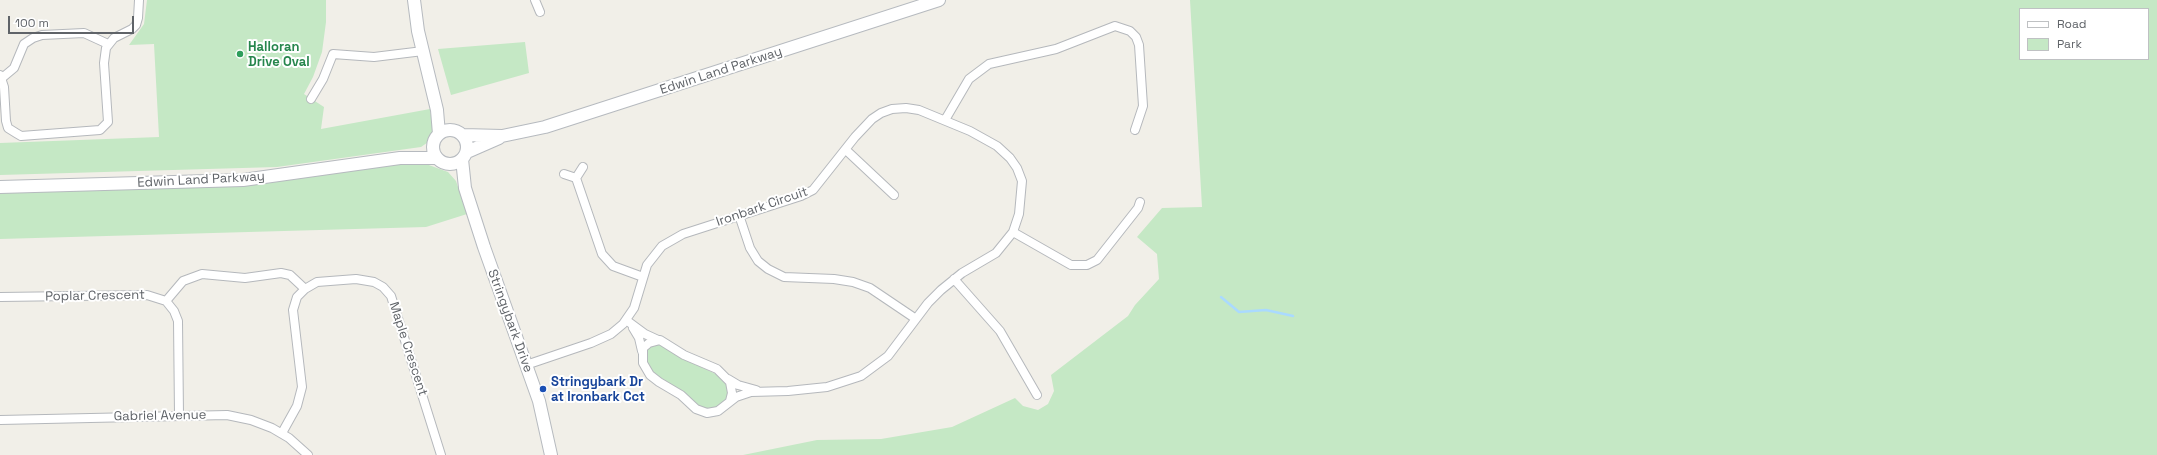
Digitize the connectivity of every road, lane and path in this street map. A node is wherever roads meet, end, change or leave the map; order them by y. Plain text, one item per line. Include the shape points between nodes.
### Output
1 (139, 0) edge
2 (414, 0) edge
3 (535, 0) edge
4 (938, 0) edge
5 (540, 12) dead end
6 (108, 44) junction
7 (423, 51) junction
8 (1, 77) edge
9 (311, 99) dead end
10 (437, 110) junction
11 (945, 120) junction
12 (451, 129) junction
13 (1135, 130) dead end
14 (439, 134) junction
15 (463, 135) junction
16 (502, 136) junction
17 (433, 146) junction
18 (846, 150) junction
19 (464, 155) junction
20 (400, 158) junction
21 (437, 158) junction
22 (448, 164) junction
23 (583, 168) dead end
24 (564, 174) dead end
25 (576, 178) junction
26 (0, 187) edge
27 (465, 188) junction
28 (894, 195) dead end
29 (1140, 202) dead end
30 (739, 215) junction
31 (1013, 232) junction
32 (643, 277) junction
33 (954, 279) junction
34 (305, 289) junction
35 (0, 297) edge
36 (166, 301) junction
37 (626, 320) junction
38 (916, 320) junction
39 (658, 340) junction
40 (642, 351) junction
41 (526, 365) junction
42 (728, 378) junction
43 (759, 391) junction
44 (1037, 395) dead end
45 (730, 401) junction
46 (179, 415) junction
47 (0, 420) edge
48 (282, 433) junction
49 (308, 455) edge
50 (441, 455) edge
51 (551, 455) edge

1 - 6 street via 136,25
2 - 7 main road
3 - 5 street
4 - 16 main road, Edwin Land Parkway via 566,122
6 - 8 street via 84,33 42,35 32,38 24,44 14,68
6 - 8 street via 104,53 104,63 108,122 100,130 21,136 16,134 8,128 6,121
7 - 9 street via 374,58 333,54
7 - 10 main road
10 - 12 main road
10 - 14 main road
11 - 13 street via 969,80 989,64 1056,49 1109,27 1118,26 1132,33 1140,48 1143,106
11 - 18 street, Ironbark Circuit via 920,110 892,109 872,119
11 - 31 street, Ironbark Circuit via 996,146 1017,168 1022,188 1019,214
12 - 14 main road
12 - 15 main road
14 - 17 main road
15 - 16 main road, Edwin Land Parkway
15 - 19 main road via 467,143
16 - 19 main road, Edwin Land Parkway
17 - 20 main road, Edwin Land Parkway
17 - 21 main road
18 - 28 street
18 - 30 street, Ironbark Circuit via 813,190
19 - 22 main road
19 - 27 main road, Stringybark Drive
20 - 21 main road, Edwin Land Parkway
20 - 26 main road, Edwin Land Parkway via 243,180
21 - 22 main road
22 - 27 main road, Stringybark Drive
23 - 25 street
24 - 25 street
25 - 32 street via 604,256 613,266
27 - 41 main road, Stringybark Drive
29 - 31 street via 1097,260 1087,265 1071,265
30 - 32 street, Ironbark Circuit via 667,242 652,257
30 - 38 street via 750,248 758,261 768,269 784,277 854,282 870,288
31 - 33 street, Ironbark Circuit via 996,253
32 - 37 street, Ironbark Circuit via 637,303
33 - 38 street, Ironbark Circuit via 934,296
33 - 44 street via 1003,334
34 - 36 street via 290,275 280,273 245,278 202,274 183,282
34 - 48 street via 297,297 293,310 302,387 297,406
34 - 50 street, Maple Crescent via 317,282 356,279 374,282 391,296
35 - 36 street, Poplar Crescent via 147,295
36 - 46 street via 178,321
37 - 39 street, Ironbark Circuit
37 - 40 street, Ironbark Circuit via 638,334
37 - 41 street, Ironbark Circuit via 611,334 601,339
38 - 43 street, Ironbark Circuit via 888,356 862,376 827,387
39 - 40 street via 647,344
39 - 42 street, Ironbark Circuit via 666,342 686,357 716,369
40 - 45 street, Ironbark Circuit via 643,365 650,375 699,410 707,413 716,412
41 - 51 main road, Stringybark Drive via 545,422
42 - 43 street, Ironbark Circuit via 736,384
42 - 45 street via 732,390
43 - 45 street, Ironbark Circuit
46 - 47 street, Gabriel Avenue
46 - 48 street, Gabriel Avenue via 239,417
48 - 49 street, Gabriel Avenue

